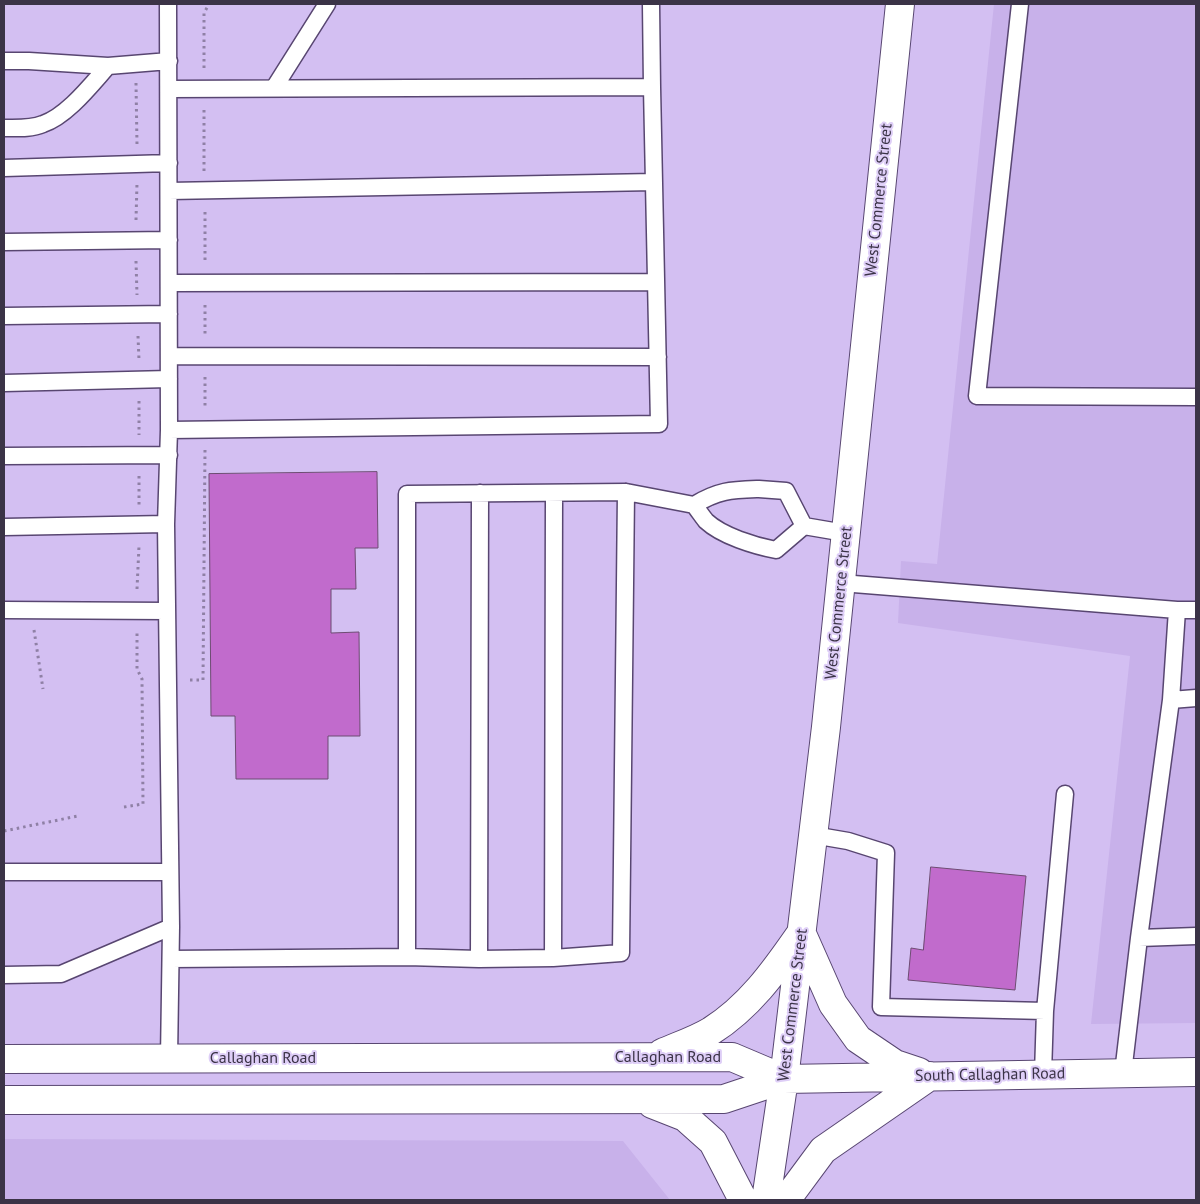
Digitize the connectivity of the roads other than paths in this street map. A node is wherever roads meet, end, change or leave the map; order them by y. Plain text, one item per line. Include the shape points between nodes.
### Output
1 (168, 4) edge
2 (327, 4) edge
3 (651, 4) edge
4 (900, 4) edge
5 (1020, 4) edge
6 (4, 61) edge
7 (169, 62) junction
8 (108, 66) junction
9 (652, 87) junction
10 (274, 88) junction
11 (170, 89) junction
12 (4, 128) edge
13 (170, 163) junction
14 (4, 168) edge
15 (654, 182) junction
16 (170, 191) junction
17 (170, 240) junction
18 (4, 242) edge
19 (656, 282) junction
20 (170, 283) junction
21 (170, 314) junction
22 (4, 316) edge
23 (170, 356) junction
24 (658, 357) junction
25 (170, 380) junction
26 (4, 382) edge
27 (1196, 397) edge
28 (170, 430) junction
29 (169, 455) junction
30 (4, 456) edge
31 (626, 492) junction
32 (480, 493) junction
33 (554, 493) junction
34 (694, 505) junction
35 (166, 524) junction
36 (804, 526) junction
37 (4, 527) edge
38 (845, 533) junction
39 (841, 583) junction
40 (4, 610) edge
41 (1177, 610) junction
42 (1196, 610) edge
43 (167, 611) junction
44 (1196, 698) edge
45 (1171, 700) junction
46 (1065, 794) dead end
47 (814, 835) junction
48 (4, 872) edge
49 (170, 872) junction
50 (171, 926) junction
51 (801, 933) junction
52 (1196, 936) edge
53 (1139, 938) junction
54 (407, 957) junction
55 (553, 958) junction
56 (171, 959) junction
57 (479, 959) junction
58 (4, 975) edge
59 (1044, 1011) junction
60 (652, 1057) junction
61 (170, 1058) junction
62 (4, 1059) edge
63 (1196, 1072) edge
64 (1123, 1073) junction
65 (1043, 1074) junction
66 (930, 1076) junction
67 (784, 1078) junction
68 (642, 1099) junction
69 (4, 1100) edge
70 (743, 1200) edge
71 (766, 1200) edge
72 (786, 1200) edge

1 - 7 lane
2 - 10 lane
3 - 9 lane
4 - 38 main road, West Commerce Street
5 - 27 lane via 977,396
6 - 8 lane
7 - 8 lane
7 - 11 lane
8 - 12 lane via 71,106 44,124
9 - 10 lane
9 - 15 lane
10 - 11 lane
11 - 13 lane
13 - 14 lane
13 - 16 lane
15 - 16 lane
15 - 19 lane
16 - 17 lane
17 - 18 lane
17 - 20 lane
19 - 20 lane
19 - 24 lane
20 - 21 lane
21 - 22 lane
21 - 23 lane
23 - 24 lane
23 - 25 lane
24 - 28 lane via 659,424
25 - 26 lane
25 - 28 lane
28 - 29 lane
29 - 30 lane
29 - 35 lane
31 - 33 lane
31 - 34 lane
31 - 55 lane via 621,953
32 - 33 lane
32 - 54 lane via 408,494
32 - 57 lane
33 - 55 lane
34 - 36 lane via 706,521 719,530 776,550
34 - 36 lane via 726,491 786,491
35 - 37 lane
35 - 43 lane
36 - 38 lane
38 - 39 main road, West Commerce Street
39 - 41 lane
39 - 47 main road, West Commerce Street
40 - 43 lane
41 - 42 lane
41 - 45 lane
43 - 49 lane
44 - 45 lane
45 - 53 lane
46 - 59 lane
47 - 51 main road, West Commerce Street
47 - 59 lane via 886,853 881,1007
48 - 49 lane
49 - 50 lane
50 - 56 lane
50 - 58 lane via 62,974
51 - 60 main road via 768,980 738,1012 710,1031
51 - 66 main road via 833,1004 858,1039 895,1064
51 - 67 main road, West Commerce Street
52 - 53 lane
53 - 64 lane
54 - 56 lane
54 - 57 lane
55 - 57 lane
56 - 61 lane
59 - 65 lane
60 - 61 main road, Callaghan Road
60 - 67 main road, Callaghan Road via 732,1057
61 - 62 main road, Callaghan Road
63 - 64 main road, South Callaghan Road
64 - 65 main road, South Callaghan Road
65 - 66 main road, South Callaghan Road
66 - 67 main road, South Callaghan Road
66 - 72 main road via 823,1150
67 - 68 main road via 724,1099
67 - 71 main road, West Commerce Street
68 - 69 main road
68 - 70 main road via 685,1118 713,1142

